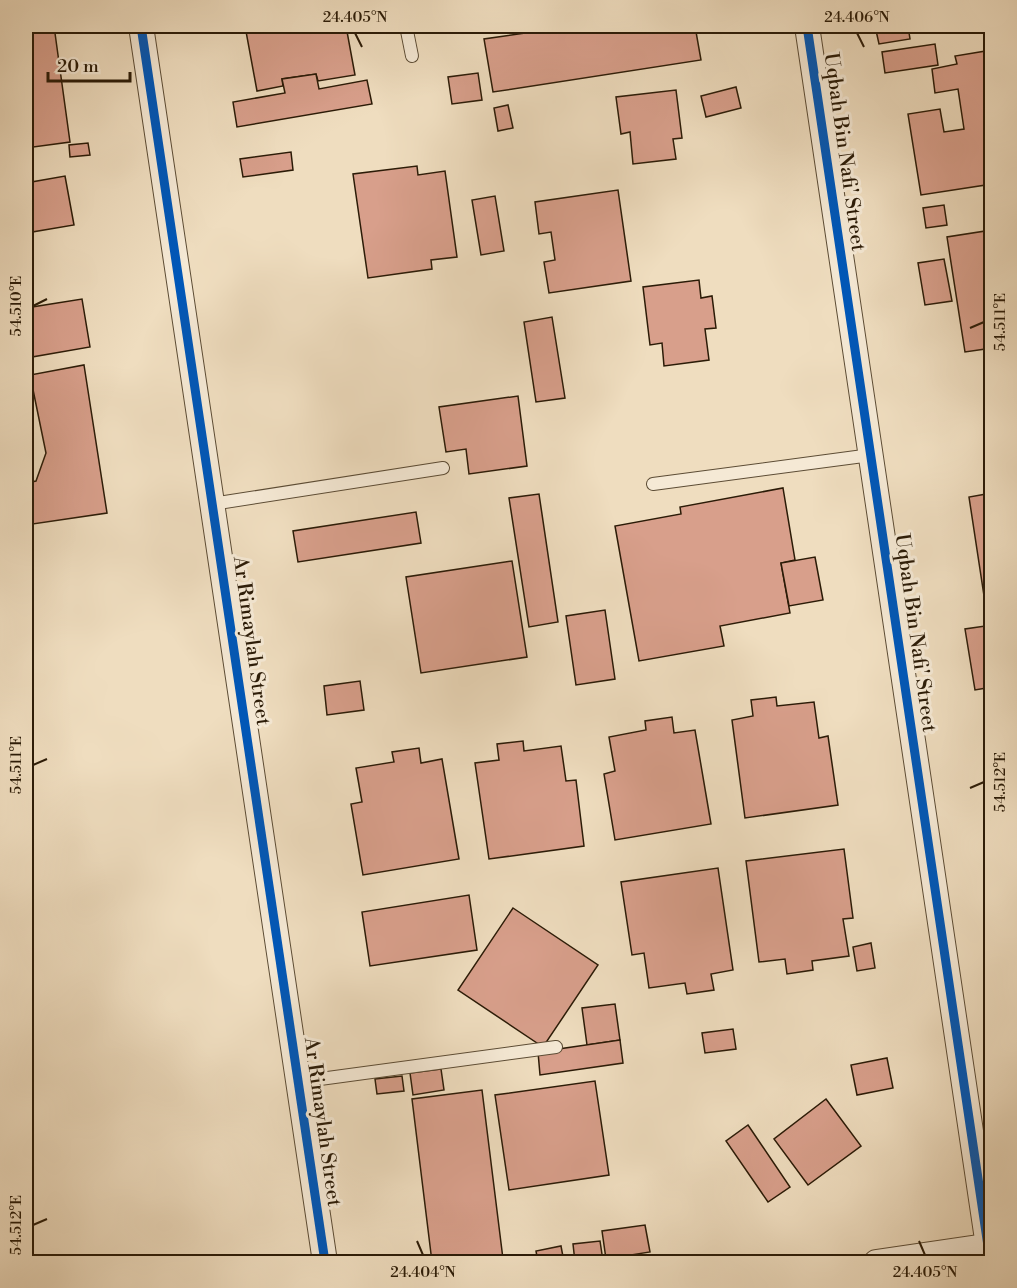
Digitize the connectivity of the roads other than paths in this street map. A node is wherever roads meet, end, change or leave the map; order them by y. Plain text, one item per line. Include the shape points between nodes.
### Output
1 (141, 26) edge
2 (406, 26) edge
3 (807, 26) edge
4 (412, 56) dead end
5 (871, 455) junction
6 (443, 468) dead end
7 (653, 484) dead end
8 (212, 504) junction
9 (556, 1047) dead end
10 (298, 1082) junction
11 (990, 1245) edge
12 (325, 1263) edge
13 (876, 1263) edge

1 - 8 street, Ar Rimaylah Street
2 - 4 lane
3 - 5 street, Uqbah Bin Nafi' Street
5 - 7 lane
5 - 11 street, Uqbah Bin Nafi' Street
6 - 8 lane
8 - 10 street, Ar Rimaylah Street
9 - 10 lane
10 - 12 street, Ar Rimaylah Street
11 - 13 street

